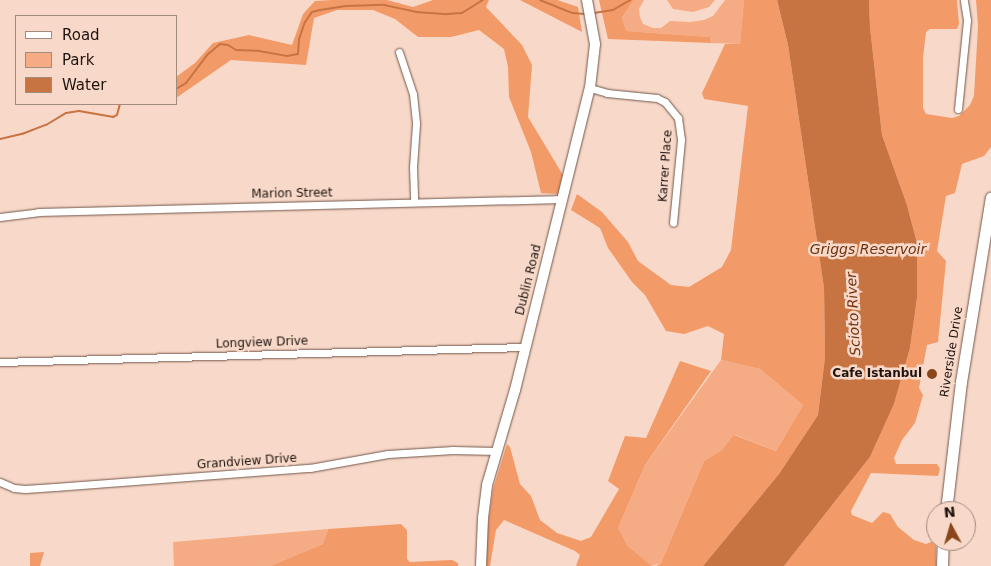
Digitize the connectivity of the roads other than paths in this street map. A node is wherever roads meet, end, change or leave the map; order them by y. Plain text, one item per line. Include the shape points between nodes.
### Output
1 (964, 0) edge
2 (588, 3) edge
3 (399, 52) dead end
4 (590, 88) junction
5 (958, 110) dead end
6 (991, 197) edge
7 (563, 199) junction
8 (414, 202) junction
9 (0, 217) edge
10 (673, 223) dead end
11 (525, 347) junction
12 (0, 362) edge
13 (496, 451) junction
14 (0, 482) edge
15 (947, 501) edge
16 (943, 551) edge
17 (481, 566) edge
18 (942, 566) edge

1 - 5 street via 967,20
2 - 4 main road, Dublin Road via 595,53
3 - 8 street via 413,94 416,124
4 - 7 main road, Dublin Road
4 - 10 street, Karrer Place via 657,98 665,102 678,118 681,140
6 - 15 main road, Riverside Drive via 961,382
7 - 8 street, Marion Street
7 - 11 main road, Dublin Road
8 - 9 street, Marion Street via 21,213
11 - 12 street, Longview Drive
11 - 13 main road, Dublin Road
13 - 14 street, Grandview Drive via 388,454 310,468 55,487 19,489
13 - 17 main road, Dublin Road via 487,485
16 - 18 main road

